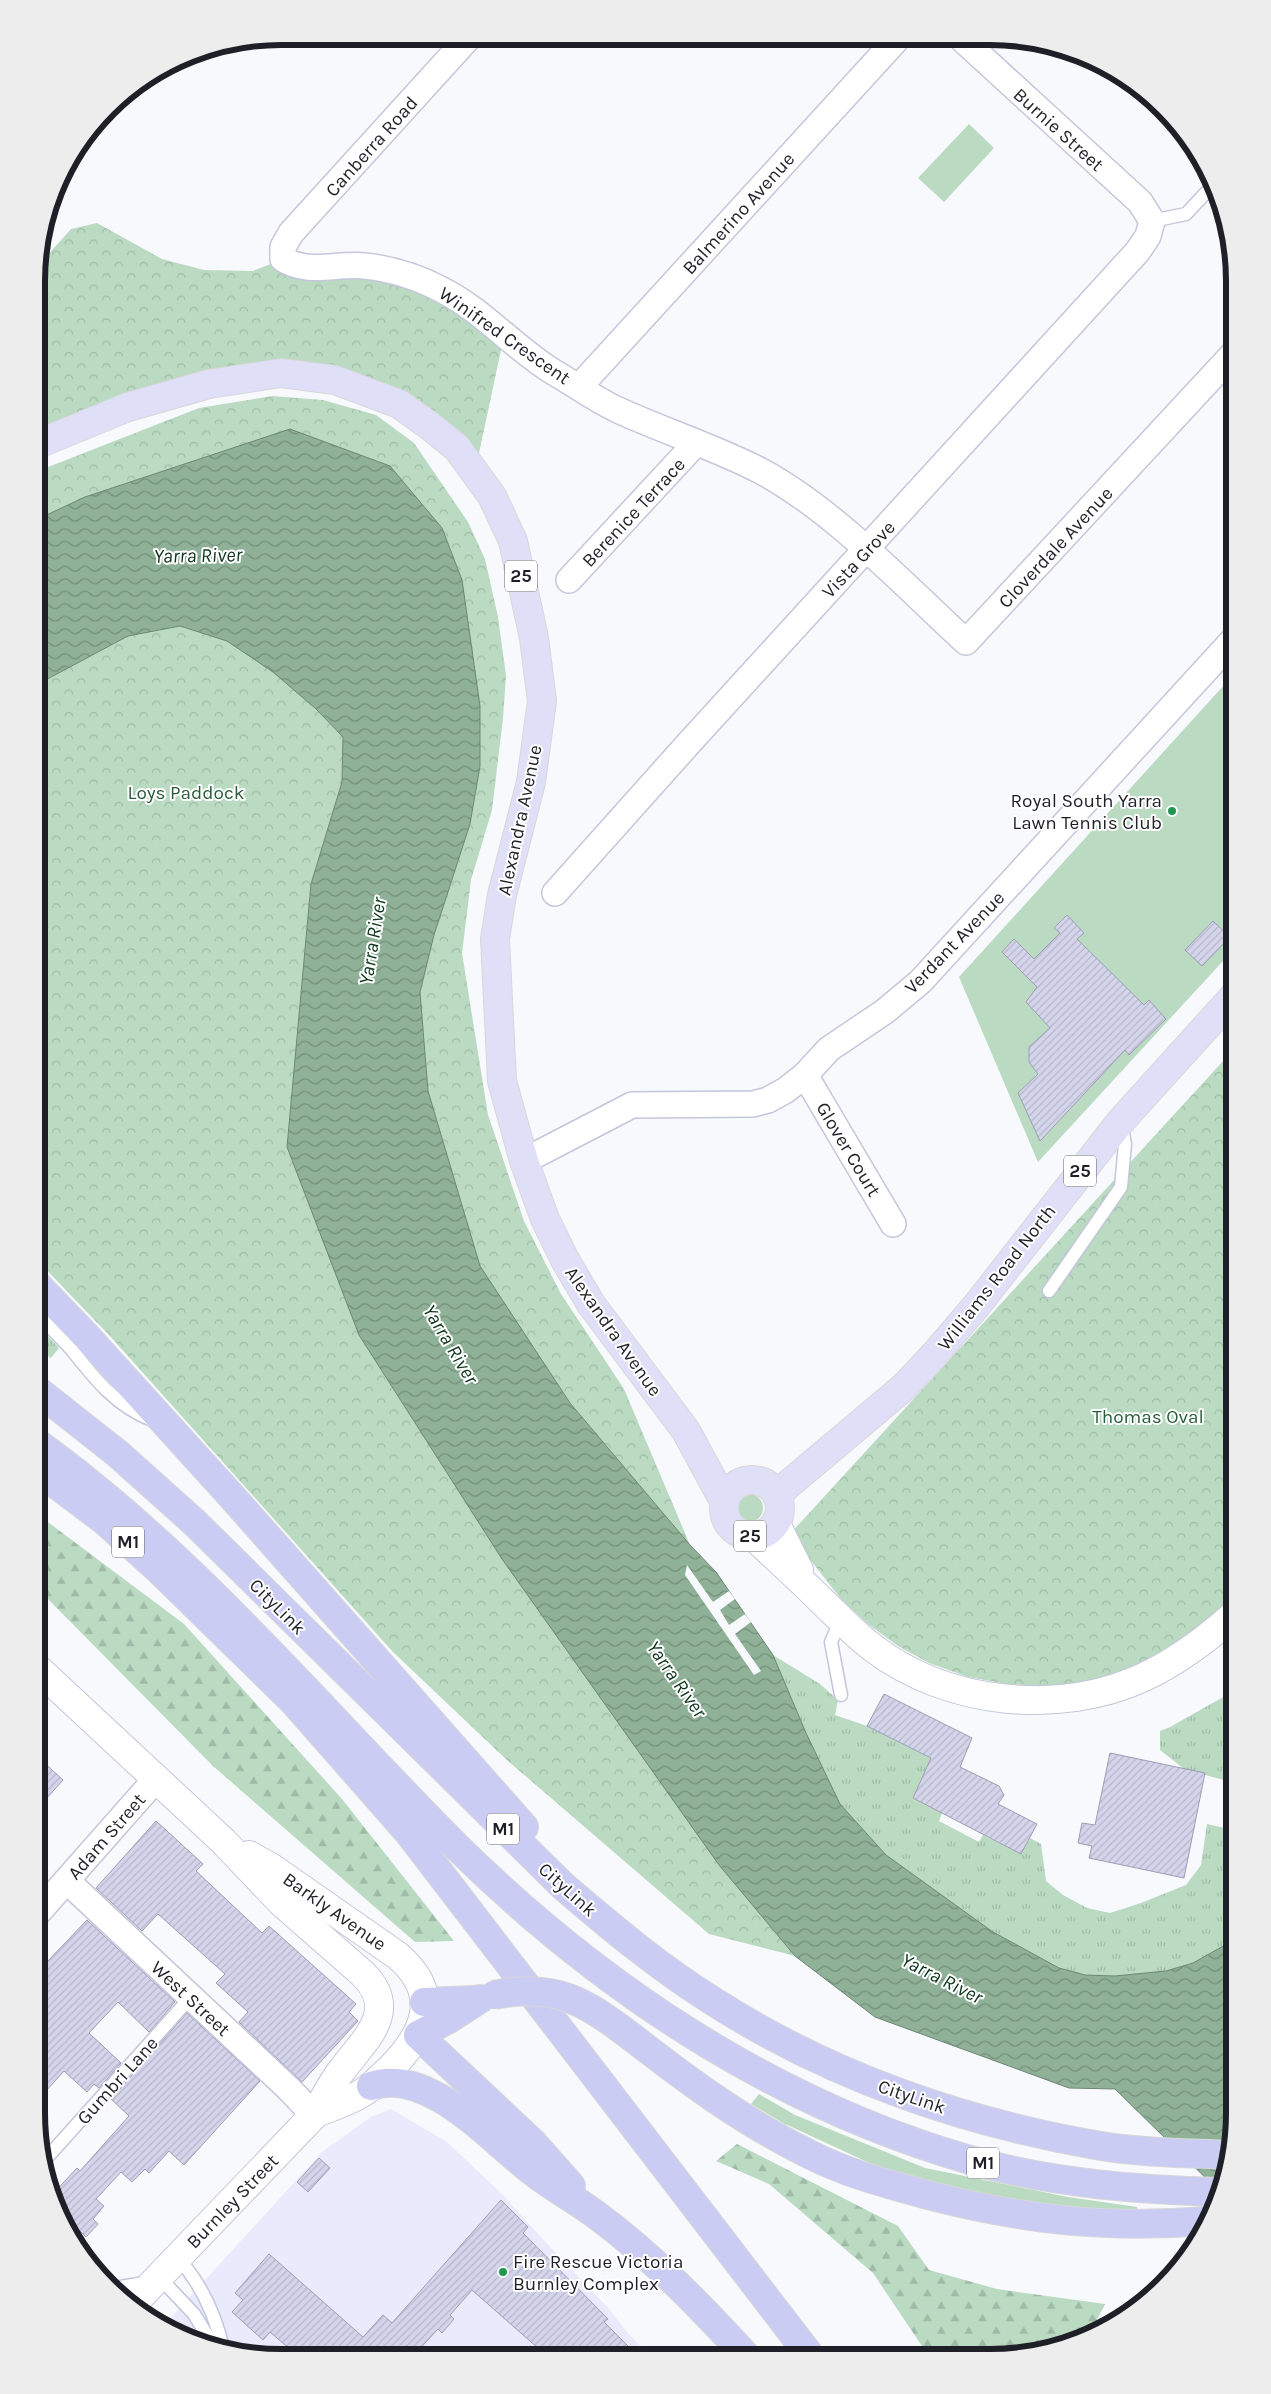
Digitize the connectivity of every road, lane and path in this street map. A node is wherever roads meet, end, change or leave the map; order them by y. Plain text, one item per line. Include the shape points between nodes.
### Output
1 (462, 45) edge
2 (891, 45) edge
3 (968, 45) edge
4 (1208, 191) edge
5 (1152, 220) junction
6 (283, 258) joint
7 (1226, 362) edge
8 (579, 387) junction
9 (45, 441) edge
10 (696, 443) junction
11 (867, 550) junction
12 (569, 580) dead end
13 (1226, 648) edge
14 (555, 893) dead end
15 (1226, 1004) edge
16 (806, 1075) junction
17 (1121, 1120) junction
18 (524, 1162) junction
19 (893, 1224) dead end
20 (1049, 1291) dead end
21 (45, 1294) edge
22 (45, 1322) edge
23 (45, 1396) edge
24 (168, 1426) junction
25 (45, 1449) edge
26 (45, 1476) edge
27 (733, 1491) junction
28 (777, 1494) junction
29 (765, 1530) junction
30 (841, 1620) junction
31 (1226, 1622) edge
32 (45, 1675) edge
33 (842, 1695) dead end
34 (156, 1779) junction
35 (224, 1841) junction
36 (67, 1881) junction
37 (45, 1905) edge
38 (614, 1931) junction
39 (378, 1997) junction
40 (487, 1997) junction
41 (190, 1998) junction
42 (424, 2002) junction
43 (418, 2035) junction
44 (371, 2086) junction
45 (315, 2114) junction
46 (1222, 2154) edge
47 (49, 2155) edge
48 (1212, 2192) edge
49 (595, 2214) junction
50 (1199, 2222) edge
51 (154, 2282) edge
52 (126, 2291) edge
53 (208, 2337) edge
54 (221, 2341) edge
55 (739, 2349) edge
56 (805, 2349) edge

1 - 6 street, Canberra Road via 292,233 282,247
2 - 8 street, Balmerino Avenue
3 - 5 street, Burnie Street via 1140,202
4 - 5 lane via 1186,214
5 - 11 street, Vista Grove via 1148,236 1138,251
6 - 8 street, Winifred Crescent via 294,266 310,268 364,266 408,275 443,290 529,356
7 - 11 street, Cloverdale Avenue via 966,642
8 - 10 street, Winifred Crescent via 615,408
9 - 18 main road, Alexandra Avenue / 25 via 128,407 210,384 281,373 335,380 399,404 457,448 492,496 513,541 534,638 542,701 531,782 502,895 495,939 502,1081
10 - 11 street, Winifred Crescent via 759,470 795,493
10 - 12 street, Berenice Terrace
11 - 14 street, Vista Grove
13 - 16 street, Verdant Avenue via 920,982 884,1012 829,1049
15 - 17 main road, Williams Road North / 25
16 - 18 street, Verdant Avenue via 768,1100 752,1104 632,1105
16 - 19 street, Glover Court
17 - 20 lane via 1125,1144 1121,1187
17 - 28 main road, Williams Road North / 25 via 935,1354 904,1387
18 - 27 main road, Alexandra Avenue / 25 via 545,1219 582,1289
21 - 24 highway
22 - 24 lane via 104,1390 135,1412
23 - 38 highway, CityLink / M1 via 118,1454 194,1523 477,1804
24 - 38 highway
25 - 48 highway, M1 via 125,1511 214,1595 508,1895 616,1983 700,2040 802,2096 908,2140 973,2161 1066,2180
26 - 56 highway, M1 via 105,1521 158,1568 294,1702 364,1780 409,1833
27 - 28 main road via 754,1480 763,1482
27 - 29 main road, 25 via 725,1519 730,1526 745,1536
28 - 29 main road, 25 via 781,1509
29 - 30 main road via 808,1588
30 - 31 main road via 874,1649 916,1674 991,1697 1026,1700 1089,1694 1144,1677 1183,1655
30 - 33 lane via 831,1642
32 - 34 main road, Barkly Avenue
34 - 35 main road, Barkly Avenue
34 - 36 street, Adam Street
35 - 39 main road, Barkly Avenue via 282,1903 371,1982
35 - 42 main road, Barkly Avenue via 272,1868 398,1956 415,1975
36 - 37 street, Adam Street
36 - 41 street, West Street
38 - 46 highway, CityLink / M1 via 716,2004 808,2055 873,2083 929,2103 1102,2146
39 - 42 main road
39 - 43 main road, Barkly Avenue
39 - 45 main road, Burnley Street via 379,2013 372,2031 336,2078
40 - 42 highway
40 - 43 highway
40 - 50 highway, bridge via 529,1990 564,1995 591,2007 736,2114 806,2153 857,2175 1006,2214 1109,2225
41 - 45 street, West Street
41 - 47 lane, Gumbri Lane
42 - 43 main road, Barkly Avenue via 424,2018
43 - 44 main road, Burnley Street via 406,2052
43 - 49 highway via 533,2143
44 - 45 main road, Burnley Street via 353,2098
44 - 49 highway via 399,2083 439,2097 538,2176
45 - 51 main road, Burnley Street
49 - 55 highway via 662,2271
51 - 52 street
51 - 53 lane via 194,2314
51 - 54 lane via 202,2291

